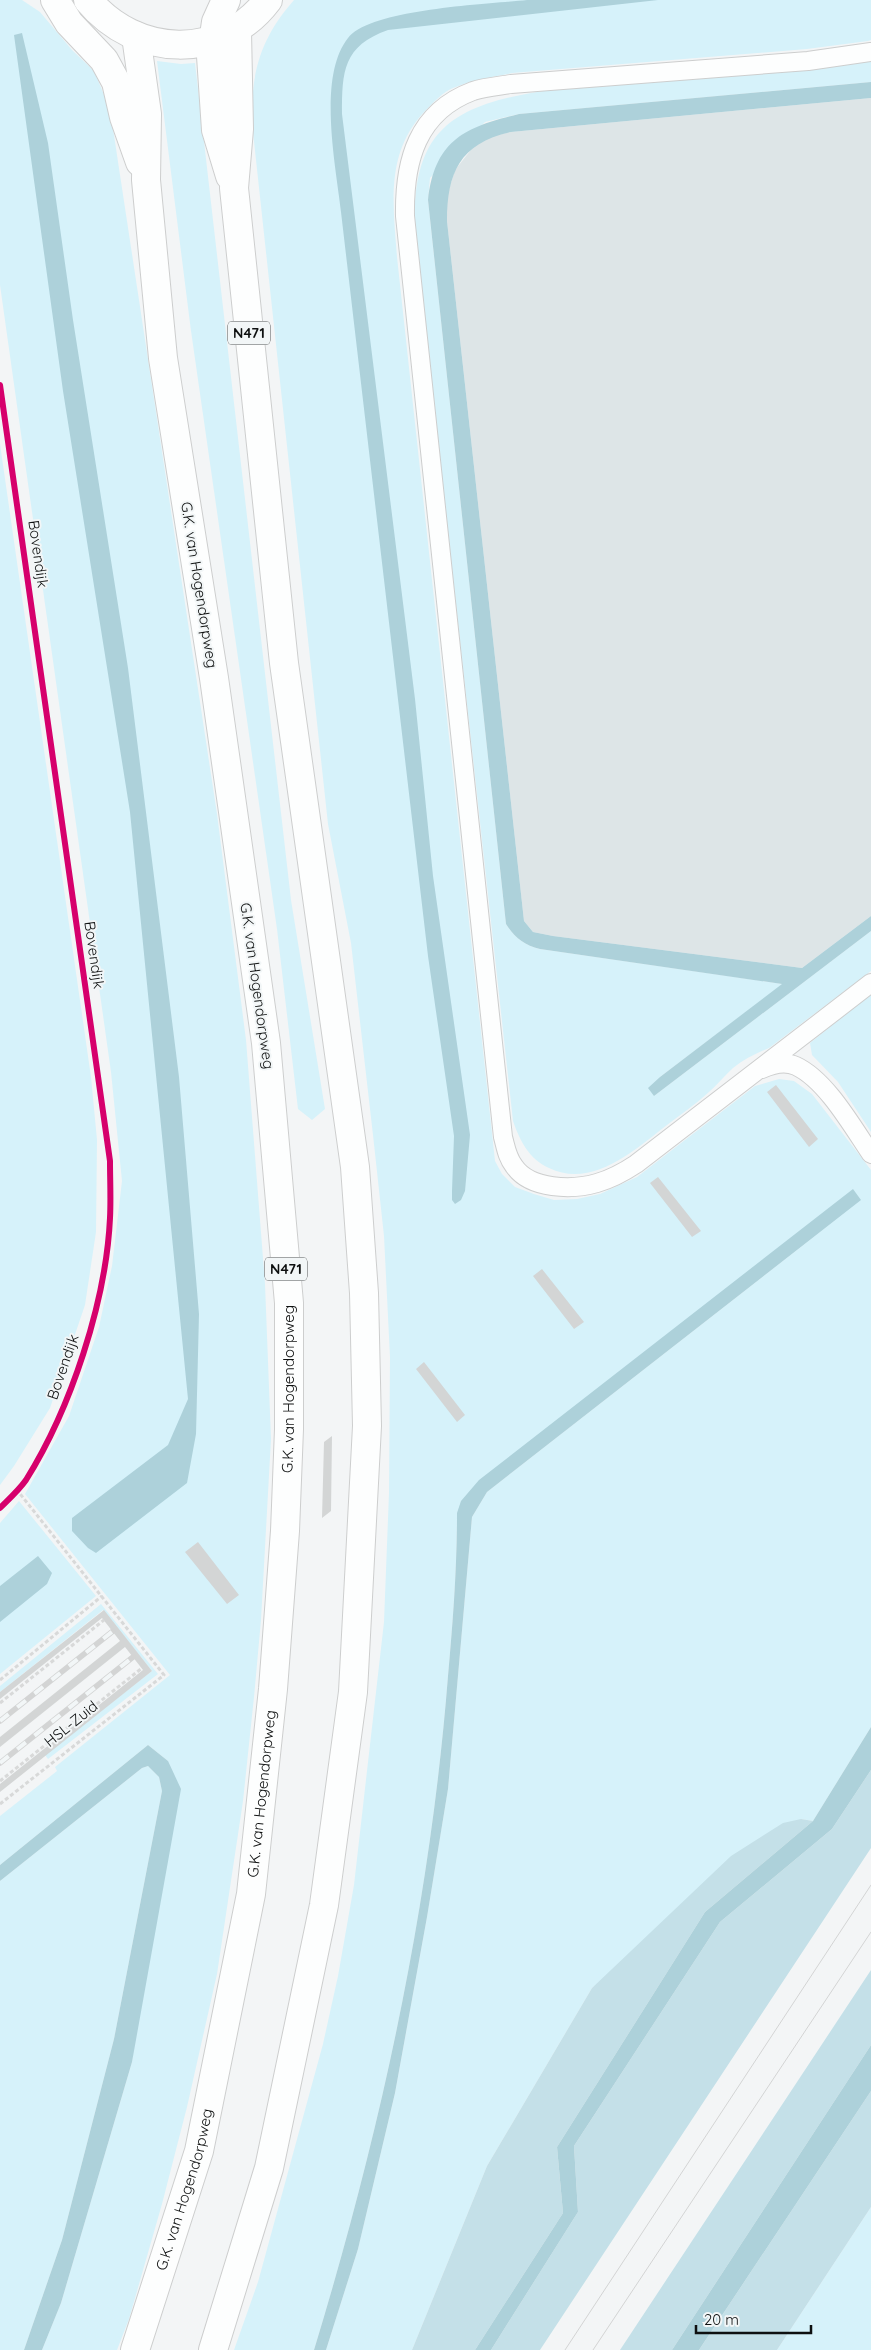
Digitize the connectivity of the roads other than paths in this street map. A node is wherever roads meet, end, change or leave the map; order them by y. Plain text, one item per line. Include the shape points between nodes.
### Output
1 (55, 0) edge
2 (88, 0) edge
3 (226, 0) edge
4 (268, 0) edge
5 (136, 36) junction
6 (224, 36) junction
7 (871, 52) edge
8 (146, 180) junction
9 (871, 983) edge
10 (750, 1074) junction
11 (871, 1154) edge
12 (134, 2350) edge
13 (213, 2350) edge

1 - 8 main road, G.K. van Hogendorpweg / N471 via 69,23 104,60 116,82 124,117
2 - 5 main road via 114,25
3 - 6 main road, N471 via 216,22
4 - 6 main road via 256,14
5 - 6 main road via 172,45
5 - 8 main road, G.K. van Hogendorpweg / N471 via 147,114
6 - 13 main road, N471 via 211,56 216,130 234,188 284,663 355,1167 364,1293 367,1426 352,1692 324,1905 269,2168
7 - 10 lane via 808,61 511,84 476,90 440,109 427,124 413,151 405,179 405,216 502,1127 508,1157 524,1177 535,1182 574,1187 597,1183 636,1164
8 - 12 main road, G.K. van Hogendorpweg / N471 via 163,358 214,678 266,1043 289,1303 289,1429 273,1689 251,1894 199,2150
9 - 10 lane
10 - 11 lane via 772,1064 795,1065 822,1088

